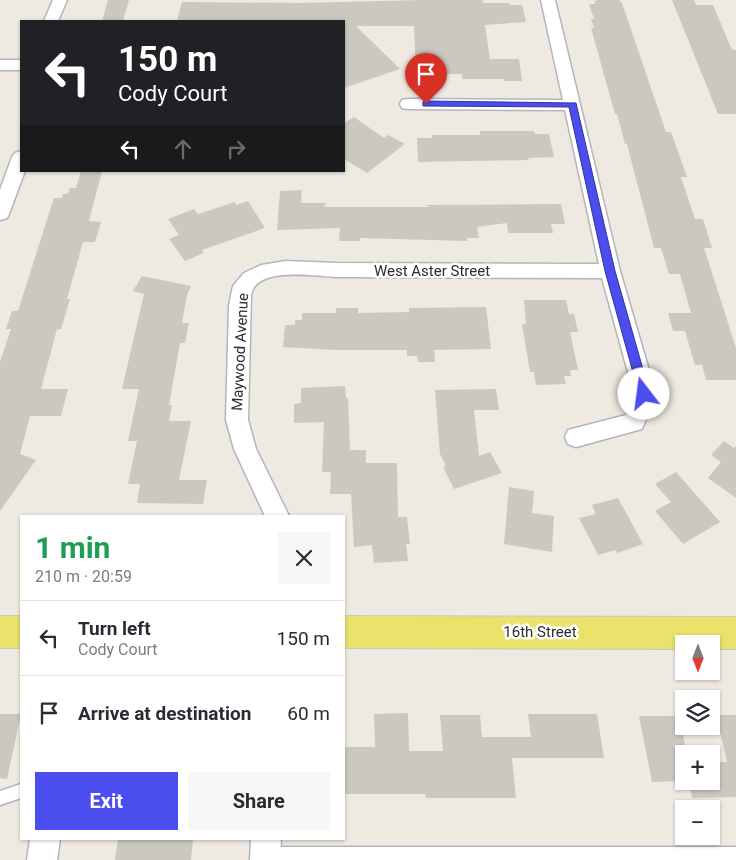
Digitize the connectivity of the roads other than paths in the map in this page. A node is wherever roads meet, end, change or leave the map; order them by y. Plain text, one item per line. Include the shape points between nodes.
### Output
1 (60, 0) edge
2 (548, 0) edge
3 (52, 20) edge
4 (20, 65) edge
5 (0, 66) edge
6 (408, 104) dead end
7 (573, 105) junction
8 (20, 159) edge
9 (1, 206) edge
10 (610, 271) junction
11 (255, 274) joint
12 (576, 437) dead end
13 (276, 515) edge
14 (0, 632) edge
15 (20, 632) edge
16 (345, 632) edge
17 (736, 633) edge
18 (20, 791) edge
19 (0, 798) edge
20 (45, 840) edge
21 (265, 851) edge
22 (736, 855) edge
23 (42, 860) edge

1 - 3 street
2 - 7 street
4 - 5 street
6 - 7 street
7 - 10 street
8 - 9 street
10 - 11 street, West Aster Street via 293,268
10 - 12 street via 644,394 634,422
11 - 13 street, Maywood Avenue via 243,287 239,305 237,420 245,449
14 - 15 main road
16 - 17 main road, 16th Street
18 - 19 lane
20 - 23 street
21 - 22 lane

